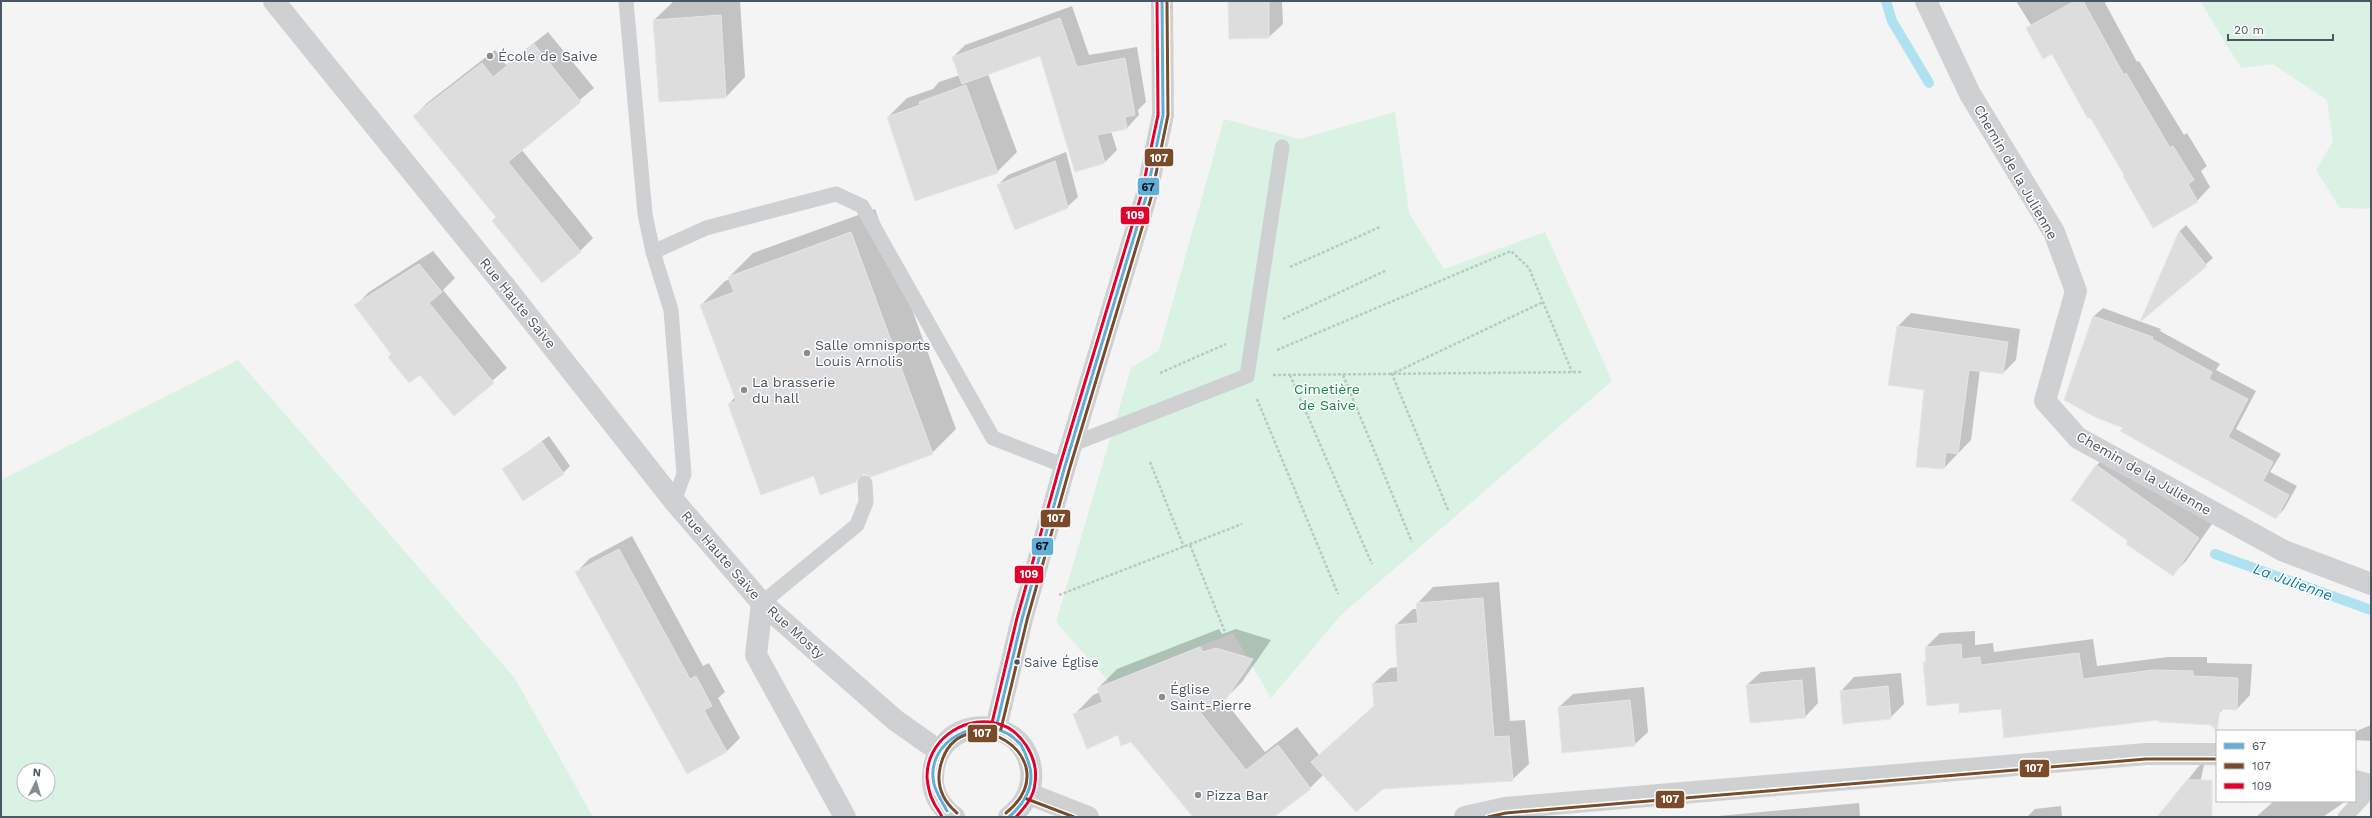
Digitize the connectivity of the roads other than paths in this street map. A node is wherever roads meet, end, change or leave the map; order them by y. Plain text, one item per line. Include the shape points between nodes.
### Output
1 (274, 1) edge
2 (626, 1) edge
3 (1162, 1) edge
4 (1926, 1) edge
5 (1282, 147) dead end
6 (653, 252) junction
7 (1073, 444) junction
8 (1065, 466) junction
9 (865, 483) dead end
10 (674, 501) junction
11 (2371, 584) edge
12 (762, 603) junction
13 (996, 728) junction
14 (939, 751) junction
15 (2216, 754) edge
16 (2356, 781) edge
17 (2371, 785) edge
18 (2371, 789) edge
19 (1028, 794) junction
20 (949, 815) edge
21 (845, 817) edge
22 (1009, 817) edge
23 (1088, 817) edge
24 (1465, 817) edge
25 (2345, 817) edge

1 - 10 street, Rue Haute Saive via 518,302
2 - 6 lane via 645,214
3 - 7 street via 1163,115 1146,197
4 - 11 street, Chemin de la Julienne via 1970,94 2054,232 2076,291 2045,402 2078,438 2284,551
5 - 7 lane via 1248,369
6 - 8 lane via 706,228 836,194 862,206 993,438
6 - 10 lane via 671,310 684,474
7 - 8 street
8 - 13 street via 1022,619
9 - 12 lane via 866,502 857,525
10 - 12 street, Rue Haute Saive
12 - 14 street, Rue Mosty via 895,720
12 - 21 street, Rue Mosty via 756,655
13 - 14 street via 980,726 964,730 950,738
13 - 19 street via 1011,736 1023,747 1032,778
14 - 20 street via 933,766 932,782 937,798
15 - 24 street via 2138,754 1505,808
16 - 17 street
18 - 25 lane
19 - 22 street via 1019,809
19 - 23 street

